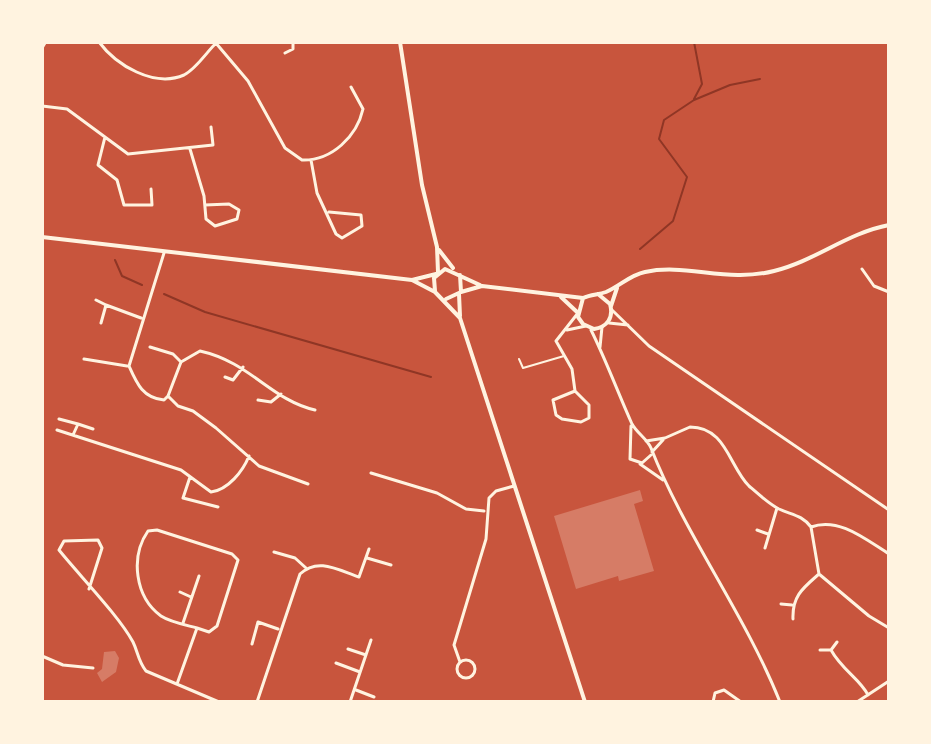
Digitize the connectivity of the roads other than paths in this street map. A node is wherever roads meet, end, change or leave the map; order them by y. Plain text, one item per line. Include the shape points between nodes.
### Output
1 (99, 42) edge
2 (293, 42) edge
3 (400, 42) edge
4 (216, 43) edge
5 (285, 53) dead end
6 (351, 87) dead end
7 (42, 106) edge
8 (211, 127) dead end
9 (105, 137) junction
10 (190, 149) junction
11 (311, 160) junction
12 (151, 189) dead end
13 (205, 205) junction
14 (329, 212) junction
15 (889, 225) edge
16 (42, 237) edge
17 (437, 247) junction
18 (164, 253) junction
19 (862, 269) dead end
20 (456, 272) junction
21 (437, 273) junction
22 (412, 280) junction
23 (482, 286) junction
24 (618, 286) junction
25 (435, 292) junction
26 (889, 292) edge
27 (460, 293) junction
28 (598, 294) junction
29 (555, 295) junction
30 (443, 298) junction
31 (583, 298) junction
32 (96, 300) dead end
33 (106, 305) junction
34 (611, 308) junction
35 (577, 312) junction
36 (460, 318) junction
37 (142, 319) junction
38 (101, 323) dead end
39 (605, 325) junction
40 (628, 325) junction
41 (588, 327) junction
42 (567, 330) junction
43 (150, 347) dead end
44 (600, 351) junction
45 (565, 356) junction
46 (84, 359) dead end
47 (519, 359) dead end
48 (181, 362) junction
49 (129, 366) junction
50 (243, 367) junction
51 (225, 377) dead end
52 (575, 391) junction
53 (281, 394) junction
54 (168, 396) junction
55 (258, 400) dead end
56 (315, 410) dead end
57 (59, 419) dead end
58 (631, 423) junction
59 (78, 424) junction
60 (93, 429) dead end
61 (57, 430) dead end
62 (73, 435) junction
63 (665, 438) junction
64 (644, 441) junction
65 (629, 449) junction
66 (652, 453) junction
67 (249, 456) junction
68 (639, 464) junction
69 (371, 473) dead end
70 (190, 477) junction
71 (666, 483) junction
72 (308, 484) dead end
73 (514, 486) junction
74 (218, 507) dead end
75 (777, 508) junction
76 (889, 510) edge
77 (486, 511) junction
78 (811, 527) junction
79 (757, 530) dead end
80 (768, 534) junction
81 (765, 548) dead end
82 (369, 549) dead end
83 (274, 552) dead end
84 (889, 552) edge
85 (366, 558) junction
86 (391, 565) dead end
87 (306, 568) junction
88 (819, 574) junction
89 (199, 576) dead end
90 (89, 589) junction
91 (180, 592) dead end
92 (192, 597) junction
93 (781, 604) dead end
94 (792, 605) junction
95 (793, 619) dead end
96 (183, 623) junction
97 (197, 628) junction
98 (889, 628) edge
99 (279, 629) junction
100 (371, 640) dead end
101 (837, 642) dead end
102 (252, 644) dead end
103 (348, 649) dead end
104 (820, 650) dead end
105 (831, 650) junction
106 (366, 655) junction
107 (42, 656) edge
108 (460, 662) junction
109 (336, 663) dead end
110 (93, 668) dead end
111 (360, 672) junction
112 (889, 681) edge
113 (177, 684) junction
114 (356, 690) junction
115 (731, 695) junction
116 (868, 695) junction
117 (374, 697) dead end
118 (219, 702) edge
119 (257, 702) edge
120 (350, 702) edge
121 (585, 702) edge
122 (713, 702) edge
123 (732, 702) edge
124 (741, 702) edge
125 (780, 702) edge
126 (857, 702) edge

1 - 4 street via 108,55 139,73 164,79 186,73
2 - 5 street via 293,49
3 - 17 street
4 - 11 street via 248,81 285,148
6 - 11 street via 363,109 359,125 349,139
7 - 9 street via 67,109
8 - 10 street via 213,145
9 - 10 street via 128,154
9 - 12 street via 98,165 117,180 125,206 152,205
10 - 13 street
11 - 14 street via 321,206
13 - 13 street via 206,219 215,226 237,219 239,210 229,204
14 - 14 street via 342,238 362,226 361,215
15 - 24 street via 773,272 734,277 648,271
16 - 18 street
17 - 20 street
17 - 21 street
18 - 22 street
18 - 37 street
19 - 26 street via 874,286
20 - 21 street
20 - 23 street
20 - 27 street via 463,282
21 - 22 street
21 - 25 street
22 - 25 street
23 - 27 street
23 - 29 street
24 - 28 street
24 - 34 street
25 - 30 street
27 - 30 street
27 - 36 street
28 - 31 street
28 - 34 street
29 - 31 street
29 - 35 street
30 - 36 street
31 - 35 street
32 - 33 street
33 - 37 street
33 - 38 street
34 - 39 street
34 - 40 street
35 - 41 street
35 - 42 street
36 - 73 street
37 - 49 street
39 - 40 street
39 - 41 street
39 - 44 street
40 - 76 street via 649,346
41 - 42 street
41 - 44 street
42 - 45 street via 556,341
43 - 48 street
44 - 58 street
45 - 47 lane via 523,368
45 - 52 street
46 - 49 street
48 - 50 street via 200,351
48 - 54 street
49 - 54 street via 150,397
50 - 51 street via 233,380
50 - 53 street
52 - 52 street via 559,395 554,407 562,419 581,422 591,412
53 - 55 street via 271,402
53 - 56 street via 292,404
54 - 67 street
57 - 59 street
58 - 64 street
58 - 65 street
59 - 60 street
59 - 62 street
61 - 62 street
62 - 70 street
63 - 64 street
63 - 66 street
63 - 75 street via 690,427 709,432 730,451 749,485
64 - 65 street
64 - 66 street
65 - 68 street via 630,459
66 - 68 street
66 - 71 street
67 - 70 street via 220,491 211,492
67 - 72 street via 259,466
68 - 71 street
69 - 77 street via 437,493 466,509
70 - 74 street via 183,498
71 - 125 street
73 - 77 street via 492,494
73 - 121 street
75 - 78 street via 797,514
75 - 80 street
77 - 108 street via 486,539 454,645
78 - 84 street via 835,524
78 - 88 street
79 - 80 street
80 - 81 street
82 - 85 street
83 - 87 street via 295,558
85 - 86 street
85 - 87 street via 359,577 328,566
87 - 99 street
88 - 94 street
88 - 98 street
89 - 92 street
90 - 90 street via 102,548 98,540 64,541 59,550
90 - 113 street via 133,642 146,671
91 - 92 street
92 - 96 street
93 - 94 street
94 - 95 street
96 - 97 street
96 - 97 street via 161,616 140,592 136,569 145,534 152,530 238,560 217,626 209,632
97 - 113 street
99 - 102 street via 258,622
99 - 119 street
100 - 106 street
101 - 105 street
103 - 106 street
104 - 105 street
105 - 116 street via 841,669
106 - 111 street
107 - 110 street
108 - 108 street via 474,664 472,677 459,675
109 - 111 street
111 - 114 street
112 - 116 street
113 - 118 street
114 - 117 street
114 - 120 street
115 - 122 street via 718,691
115 - 123 street
115 - 124 street
116 - 126 street

